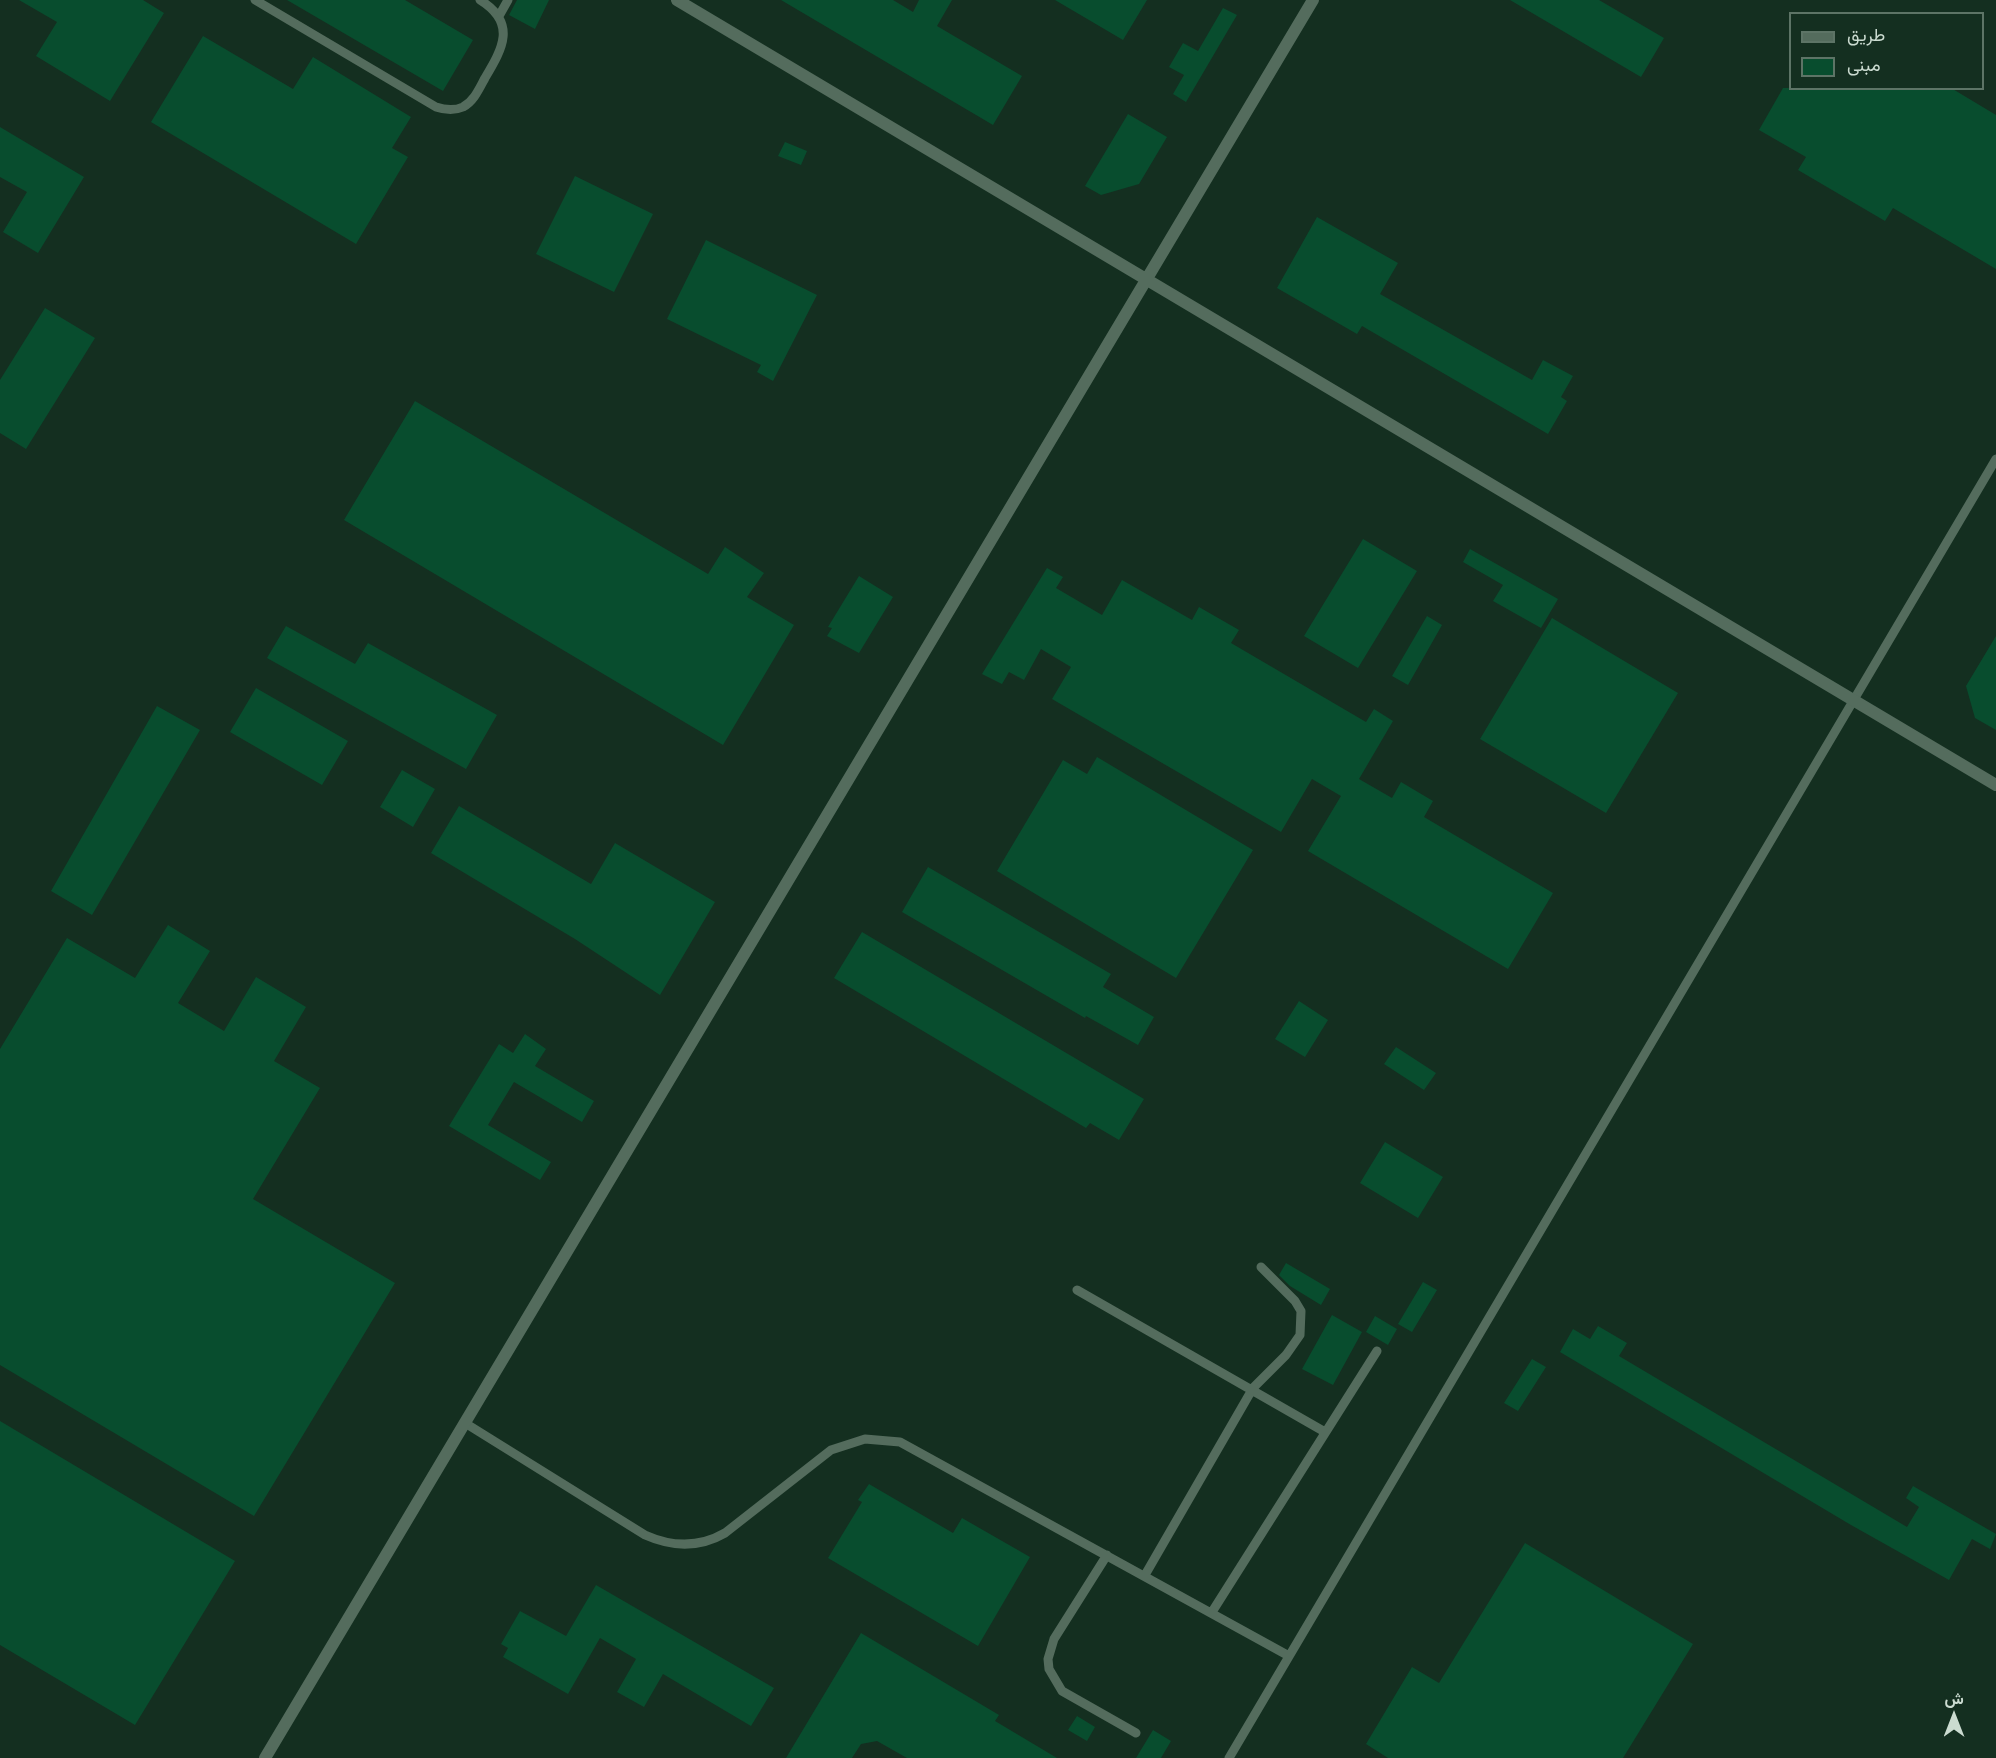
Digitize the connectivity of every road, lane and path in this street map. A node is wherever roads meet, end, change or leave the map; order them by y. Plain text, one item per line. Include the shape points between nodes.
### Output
1 (255, 0) edge
2 (480, 0) edge
3 (508, 0) edge
4 (677, 0) edge
5 (1313, 0) edge
6 (499, 16) junction
7 (1147, 280) junction
8 (1996, 459) edge
9 (1853, 699) junction
10 (1996, 784) edge
11 (1261, 1267) dead end
12 (1077, 1290) dead end
13 (1377, 1351) dead end
14 (1253, 1388) junction
15 (465, 1423) junction
16 (1325, 1432) junction
17 (1107, 1555) junction
18 (1145, 1575) junction
19 (1212, 1612) junction
20 (1289, 1656) junction
21 (1136, 1733) dead end
22 (265, 1758) edge
23 (1228, 1758) edge

1 - 6 lane via 436,107 449,110 469,103 497,59 504,39
2 - 6 lane
3 - 6 lane
4 - 7 street
5 - 7 street
7 - 9 street
7 - 15 street
8 - 9 lane
9 - 10 street
9 - 20 lane
11 - 14 lane via 1295,1301 1302,1323 1294,1345
12 - 14 lane
13 - 16 lane
14 - 16 lane
14 - 18 lane
15 - 17 lane via 645,1535 671,1544 713,1540 831,1450 847,1443 883,1439 917,1450
15 - 22 street
16 - 19 lane
17 - 18 lane
17 - 21 lane via 1054,1639 1049,1669 1056,1685 1069,1696
18 - 19 lane
19 - 20 lane
20 - 23 lane

